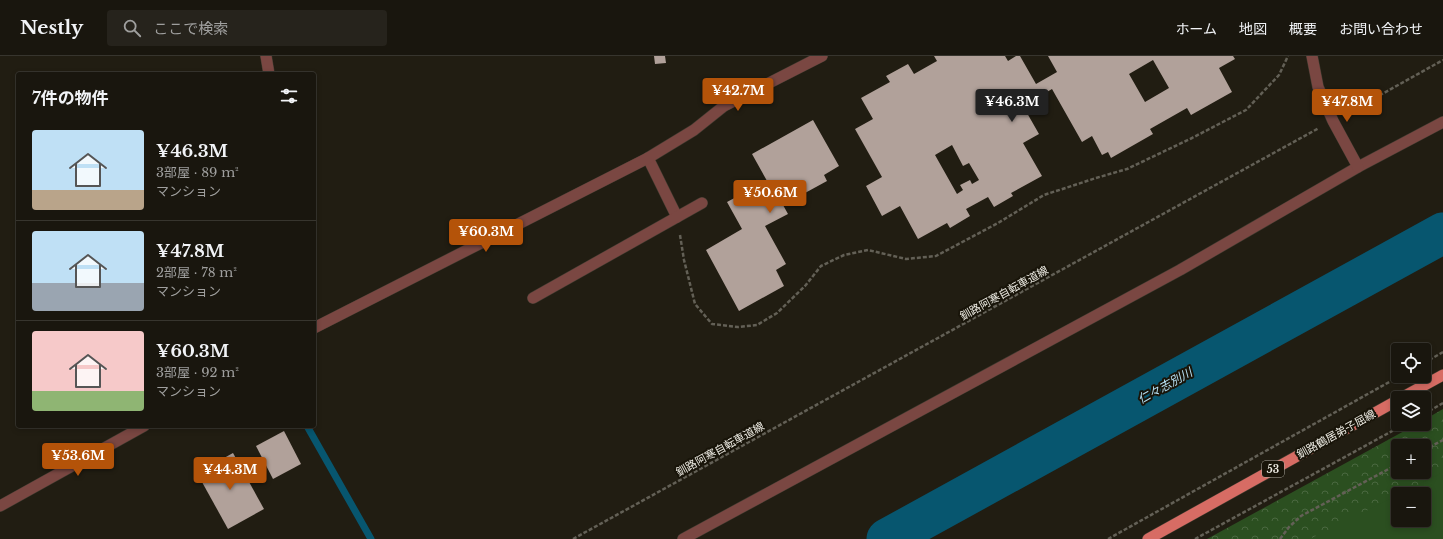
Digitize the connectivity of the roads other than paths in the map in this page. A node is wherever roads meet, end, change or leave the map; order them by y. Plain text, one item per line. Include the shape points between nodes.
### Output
1 (266, 56) edge
2 (822, 56) edge
3 (1312, 56) edge
4 (270, 72) edge
5 (1443, 122) edge
6 (648, 158) junction
7 (1358, 167) junction
8 (702, 203) dead end
9 (677, 217) junction
10 (533, 298) dead end
11 (316, 327) edge
12 (1443, 375) edge
13 (1414, 391) edge
14 (1391, 404) edge
15 (140, 428) edge
16 (0, 506) edge
17 (683, 539) edge
18 (1148, 539) edge

1 - 4 street
2 - 6 street via 724,106 694,130
3 - 7 street via 1318,87 1332,121
5 - 7 street
6 - 9 street
6 - 11 street
7 - 17 street via 1180,270
8 - 9 street
9 - 10 street
12 - 13 main road
14 - 18 main road, 釧路鶴居弟子屈線 / 53
15 - 16 street

